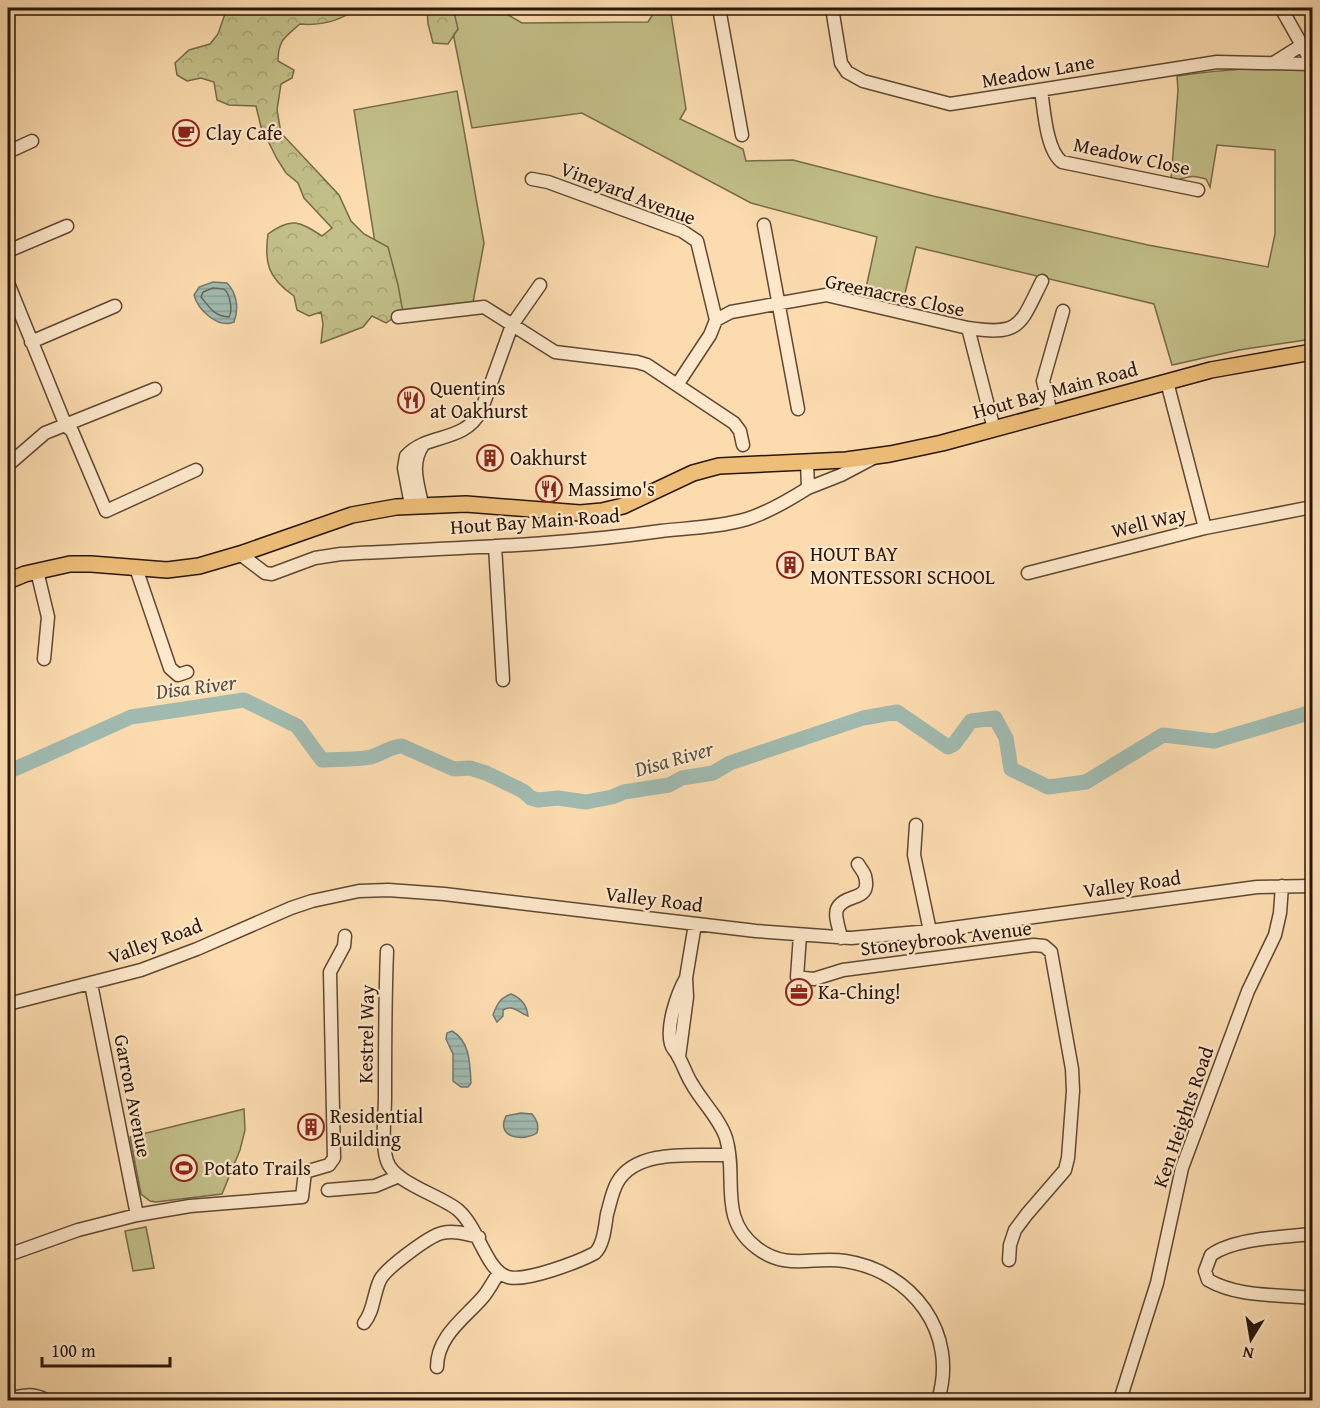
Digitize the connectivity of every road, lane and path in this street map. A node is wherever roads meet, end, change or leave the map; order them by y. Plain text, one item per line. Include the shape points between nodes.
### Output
1 (719, 8) edge
2 (832, 8) edge
3 (1281, 8) edge
4 (1302, 45) junction
5 (1275, 62) junction
6 (1312, 63) edge
7 (1041, 90) junction
8 (742, 135) dead end
9 (32, 141) dead end
10 (8, 152) edge
11 (532, 178) dead end
12 (1198, 190) dead end
13 (764, 225) dead end
14 (67, 226) dead end
15 (8, 251) edge
16 (1042, 281) dead end
17 (8, 283) edge
18 (540, 285) dead end
19 (778, 303) junction
20 (115, 306) dead end
21 (1063, 311) dead end
22 (398, 317) dead end
23 (716, 320) junction
24 (512, 325) junction
25 (968, 328) junction
26 (31, 342) junction
27 (1312, 352) edge
28 (1167, 382) junction
29 (677, 385) junction
30 (155, 388) dead end
31 (798, 409) dead end
32 (1051, 413) junction
33 (66, 426) junction
34 (994, 429) junction
35 (743, 445) dead end
36 (875, 457) junction
37 (807, 462) junction
38 (8, 465) edge
39 (196, 470) dead end
40 (808, 488) junction
41 (416, 505) junction
42 (1312, 507) edge
43 (1205, 528) junction
44 (495, 546) junction
45 (240, 554) junction
46 (136, 568) junction
47 (37, 571) junction
48 (1028, 573) dead end
49 (8, 581) edge
50 (44, 659) dead end
51 (187, 672) dead end
52 (503, 680) dead end
53 (916, 825) dead end
54 (858, 864) dead end
55 (1282, 886) junction
56 (1312, 886) edge
57 (695, 924) junction
58 (930, 931) junction
59 (345, 936) dead end
60 (804, 936) junction
61 (841, 938) junction
62 (387, 951) dead end
63 (91, 984) junction
64 (8, 1004) edge
65 (729, 1155) junction
66 (399, 1176) junction
67 (328, 1190) dead end
68 (137, 1215) junction
69 (1312, 1234) edge
70 (479, 1237) junction
71 (8, 1255) edge
72 (1010, 1260) dead end
73 (499, 1273) junction
74 (1312, 1298) edge
75 (364, 1323) dead end
76 (437, 1367) dead end
77 (9, 1399) edge
78 (46, 1401) edge
79 (938, 1401) edge
80 (1120, 1401) edge

1 - 8 street
2 - 7 street, Meadow Lane via 841,63 857,79 950,105
3 - 4 street
4 - 5 street
4 - 6 street
5 - 6 street, Meadow Lane
5 - 7 street, Meadow Lane via 1204,63
7 - 12 street, Meadow Close via 1051,147 1062,162
9 - 10 street
11 - 23 street, Vineyard Avenue via 695,238
13 - 19 street
14 - 15 street
16 - 25 street via 1017,326 1002,331
17 - 26 street
18 - 24 street
19 - 23 street, Greenacres Close via 731,312
19 - 25 street, Greenacres Close via 829,296
19 - 31 street
20 - 26 street
21 - 32 street via 1042,381
22 - 24 street via 482,307
23 - 29 street
24 - 29 street via 555,352 642,363
24 - 41 street via 478,417 466,430 423,444 415,465
25 - 34 street, Greenacres Close
26 - 33 street
27 - 28 main road, Hout Bay Main Road via 1228,366
28 - 32 main road, Hout Bay Main Road
28 - 43 street, Well Way
29 - 35 street via 734,423
30 - 33 street
32 - 34 main road, Hout Bay Main Road
33 - 38 street via 38,438
33 - 39 street via 72,431 106,511
34 - 36 main road, Hout Bay Main Road
36 - 37 main road, Hout Bay Main Road
36 - 40 street, Hout Bay Main Road
37 - 40 street
37 - 41 main road, Hout Bay Main Road via 720,466 693,473 623,506 596,512
40 - 44 street, Hout Bay Main Road via 781,504 737,521
41 - 45 main road, Hout Bay Main Road via 352,515
42 - 43 street
43 - 48 street, Well Way
44 - 45 street, Hout Bay Main Road via 331,555 272,574
44 - 52 street
45 - 46 main road, Hout Bay Main Road via 188,568
46 - 47 main road, Hout Bay Main Road via 80,564
46 - 51 street via 170,668 176,674
47 - 49 main road, Hout Bay Main Road
47 - 50 street via 48,616
53 - 58 street via 914,855
54 - 61 street via 866,887 837,909
55 - 56 street, Valley Road
55 - 58 street, Valley Road
55 - 80 street, Ken Heights Road via 1271,945 1238,1018 1182,1168 1157,1283
57 - 60 street, Valley Road
57 - 63 street, Valley Road via 444,894 359,891 291,908 165,962
57 - 65 street via 679,1057 722,1130
58 - 61 street, Valley Road
59 - 68 street via 330,972 334,1158 329,1165 306,1171 300,1198 190,1206
60 - 61 street, Valley Road
60 - 72 street, Stoneybrook Avenue via 804,978 814,979 852,968 1034,945 1051,952 1072,1069 1068,1158 1065,1170 1016,1230
62 - 66 street, Kestrel Way via 385,1153 389,1166
63 - 64 street, Valley Road
63 - 68 street, Garron Avenue
65 - 73 street via 658,1157 639,1163 615,1185 595,1253 525,1278
65 - 79 street via 733,1212 739,1228 757,1248 786,1261 837,1260 873,1268 900,1283 922,1304 934,1324 942,1353
66 - 67 street via 371,1187
66 - 70 street via 458,1209
68 - 71 street via 78,1230
69 - 74 street via 1228,1247 1211,1255 1205,1271 1208,1280 1236,1291
70 - 73 street
70 - 75 street via 438,1234 395,1264 381,1278
73 - 76 street via 483,1297 452,1328 439,1353
77 - 78 street via 28,1394

